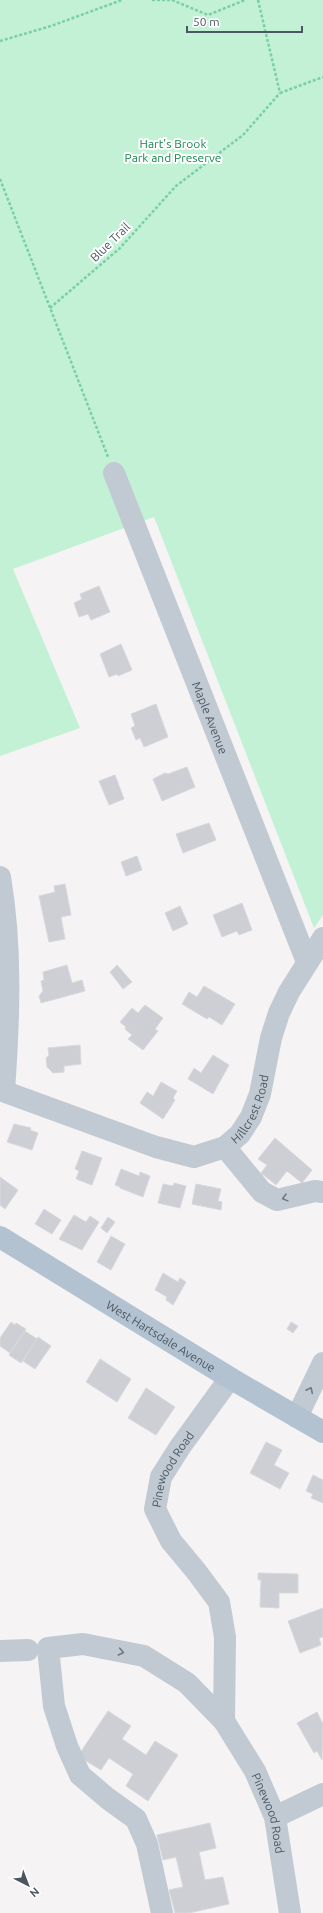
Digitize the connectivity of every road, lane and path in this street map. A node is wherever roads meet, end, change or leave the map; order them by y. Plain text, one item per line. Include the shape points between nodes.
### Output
1 (122, 0) edge
2 (152, 0) edge
3 (245, 0) edge
4 (258, 0) edge
5 (0, 41) edge
6 (323, 78) edge
7 (280, 93) junction
8 (0, 179) edge
9 (50, 308) junction
10 (114, 473) joint
11 (0, 877) edge
12 (323, 938) edge
13 (307, 962) junction
14 (2, 1090) edge
15 (225, 1147) junction
16 (323, 1192) edge
17 (0, 1237) edge
18 (323, 1363) edge
19 (230, 1378) junction
20 (296, 1417) junction
21 (323, 1432) edge
22 (28, 1650) dead end
23 (0, 1651) edge
24 (224, 1720) junction
25 (323, 1794) edge
26 (275, 1817) junction
27 (162, 1913) edge
28 (290, 1913) edge

1 - 5 path via 51,26
2 - 3 path via 172,0 208,15
4 - 7 path
6 - 7 path
7 - 9 path, Blue Trail via 243,135 176,186 120,248
8 - 9 path
9 - 10 path
10 - 13 street, Maple Avenue
11 - 14 street via 4,904 9,1021
12 - 13 street, Hillcrest Road
13 - 15 street, Hillcrest Road via 279,1013 271,1038 260,1094 251,1117 240,1134
14 - 15 street, Hillcrest Road via 163,1149 194,1157
16 -> 15 street via 315,1191 277,1200 262,1192
17 - 19 main road, West Hartsdale Avenue
20 -> 18 street
19 - 20 main road, West Hartsdale Avenue
19 - 24 street, Pinewood Road via 161,1477 155,1509 172,1541 218,1602 225,1637
20 - 21 main road, West Hartsdale Avenue
22 - 23 street
24 - 26 street, Pinewood Road via 255,1771
27 -> 24 street, Pinewood Road via 147,1844 136,1819 80,1775 66,1746 54,1706 48,1648 83,1644 144,1656 186,1683
25 - 26 street
26 - 28 street, Pinewood Road

